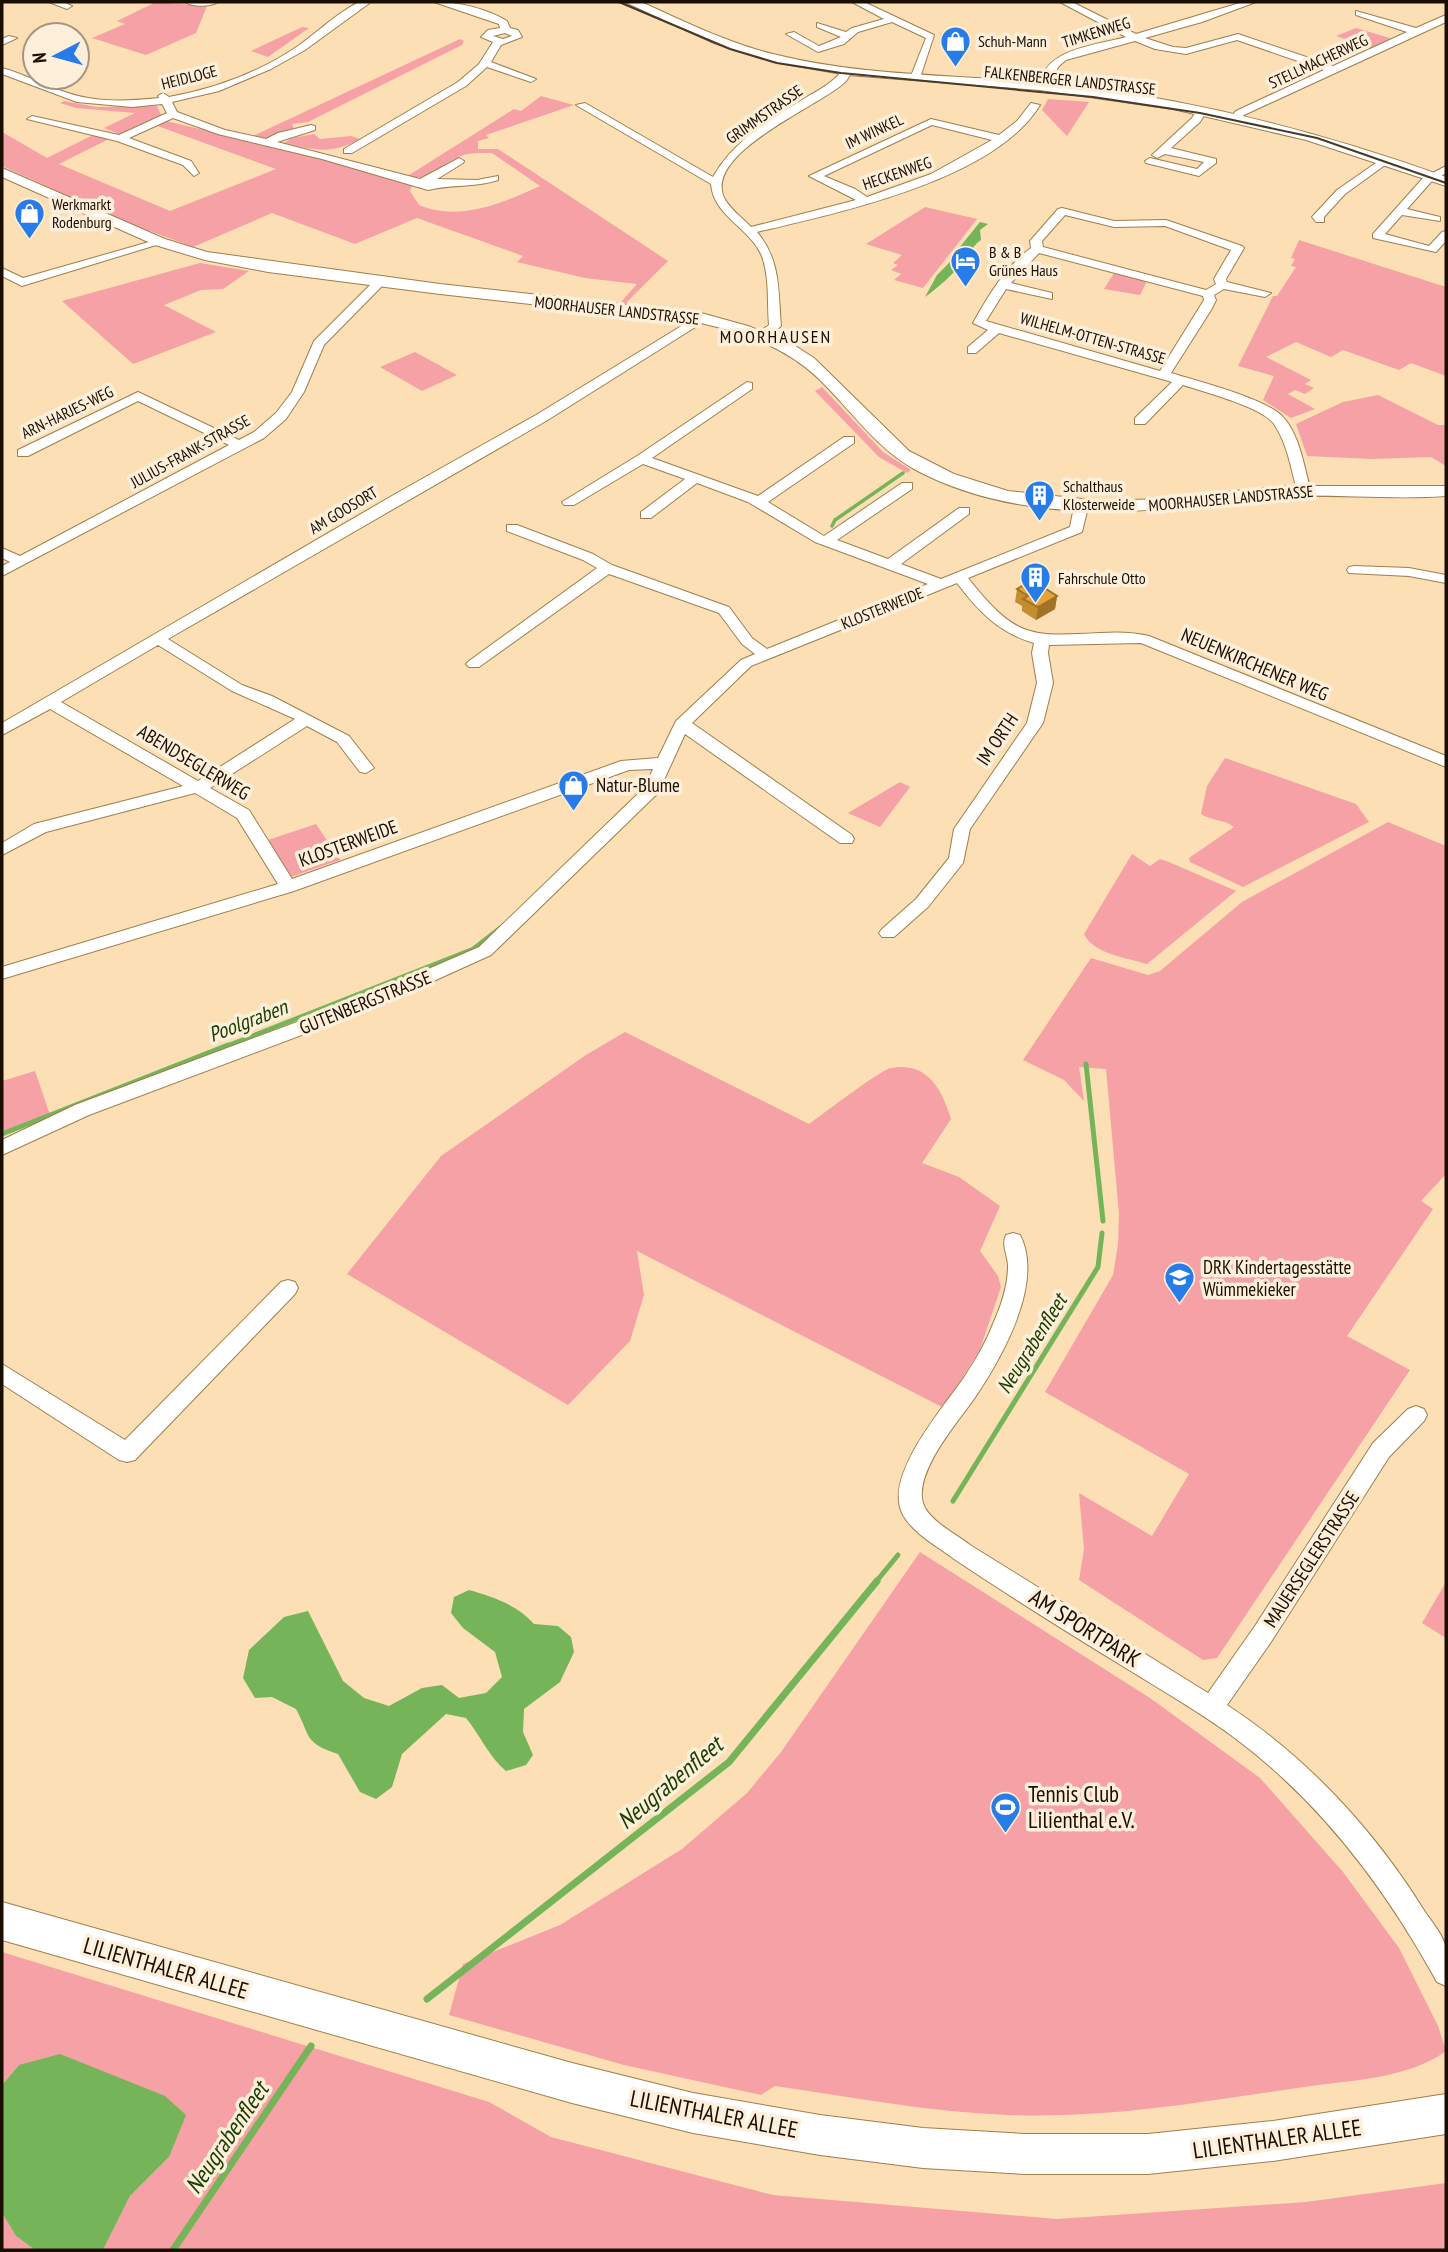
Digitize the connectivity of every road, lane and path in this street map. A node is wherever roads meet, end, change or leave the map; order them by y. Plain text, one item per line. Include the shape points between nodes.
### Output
1 (54, 2) edge
2 (190, 2) edge
3 (213, 2) edge
4 (356, 2) edge
5 (366, 2) edge
6 (439, 2) edge
7 (613, 2) edge
8 (631, 2) edge
9 (857, 2) edge
10 (1065, 2) edge
11 (1251, 2) edge
12 (67, 6) dead end
13 (1359, 13) dead end
14 (1446, 18) edge
15 (894, 19) junction
16 (820, 25) dead end
17 (1417, 32) junction
18 (791, 34) dead end
19 (847, 36) junction
20 (1134, 36) junction
21 (485, 63) junction
22 (2, 65) edge
23 (2, 71) edge
24 (1336, 71) junction
25 (846, 73) junction
26 (916, 76) junction
27 (531, 79) dead end
28 (1045, 86) junction
29 (164, 98) junction
30 (581, 105) dead end
31 (1035, 106) dead end
32 (1201, 112) junction
33 (173, 114) junction
34 (32, 119) dead end
35 (1234, 119) junction
36 (312, 128) dead end
37 (120, 138) junction
38 (1001, 139) junction
39 (267, 143) junction
40 (1164, 150) dead end
41 (346, 156) junction
42 (1387, 160) junction
43 (459, 161) dead end
44 (416, 164) dead end
45 (2, 172) edge
46 (194, 173) dead end
47 (398, 177) junction
48 (1439, 177) edge
49 (494, 178) dead end
50 (429, 181) junction
51 (714, 181) junction
52 (865, 201) junction
53 (1401, 211) junction
54 (1436, 219) dead end
55 (1320, 220) dead end
56 (748, 231) junction
57 (1446, 234) edge
58 (160, 242) junction
59 (1037, 249) junction
60 (2, 272) edge
61 (22, 282) junction
62 (380, 282) junction
63 (1006, 285) junction
64 (1222, 285) junction
65 (2, 288) edge
66 (1265, 293) dead end
67 (1208, 294) junction
68 (1048, 296) dead end
69 (701, 318) junction
70 (997, 328) junction
71 (762, 336) junction
72 (972, 350) dead end
73 (1164, 375) junction
74 (1180, 382) junction
75 (747, 386) dead end
76 (1140, 421) dead end
77 (849, 440) dead end
78 (241, 446) junction
79 (23, 453) dead end
80 (642, 459) junction
81 (695, 478) junction
82 (908, 486) dead end
83 (1304, 491) junction
84 (1446, 491) edge
85 (569, 502) dead end
86 (758, 502) junction
87 (1081, 507) junction
88 (964, 512) dead end
89 (646, 515) dead end
90 (512, 528) dead end
91 (826, 541) junction
92 (2, 552) edge
93 (20, 562) junction
94 (890, 565) junction
95 (607, 568) junction
96 (1354, 570) dead end
97 (2, 572) edge
98 (959, 576) junction
99 (1446, 579) edge
100 (942, 584) junction
101 (158, 639) junction
102 (1042, 640) junction
103 (764, 654) junction
104 (474, 664) dead end
105 (50, 702) junction
106 (307, 719) junction
107 (682, 724) junction
108 (2, 730) edge
109 (1446, 762) edge
110 (664, 763) junction
111 (366, 768) dead end
112 (200, 787) junction
113 (846, 839) dead end
114 (2, 850) edge
115 (288, 887) junction
116 (888, 933) dead end
117 (2, 973) edge
118 (2, 1148) edge
119 (1013, 1241) dead end
120 (288, 1288) dead end
121 (2, 1373) edge
122 (1416, 1415) dead end
123 (1212, 1707) junction
124 (2, 1921) edge
125 (1446, 1973) edge
126 (1446, 2114) edge

1 - 12 street
2 - 3 street
4 - 29 street, HEIDLOGE via 263,64
5 - 29 street, HEIDLOGE via 263,69 206,90
6 - 21 street via 496,18 505,30 515,32 517,37 498,42
7 - 25 street, FALKENBERGER LANDSTRASSE via 731,53 778,66
8 - 25 street, FALKENBERGER LANDSTRASSE via 748,51
9 - 15 street
10 - 20 street
11 - 20 street, TIMKENWEG
13 - 17 street, STELLMACHERWEG
14 - 17 street, STELLMACHERWEG
15 - 19 street
15 - 26 street via 931,37
16 - 19 street
17 - 24 street, STELLMACHERWEG
18 - 19 street via 818,49
20 - 24 street via 1182,52 1238,37
20 - 28 street, TIMKENWEG via 1062,58 1053,66
21 - 27 street
21 - 41 street via 456,89
22 - 29 street, HEIDLOGE via 85,96
23 - 29 street, HEIDLOGE via 87,101 128,103
24 - 35 street, STELLMACHERWEG
25 - 26 street, FALKENBERGER LANDSTRASSE
25 - 32 street, FALKENBERGER LANDSTRASSE
25 - 51 street, GRIMMSTRASSE via 749,141 726,161
26 - 28 street, FALKENBERGER LANDSTRASSE
28 - 32 street, FALKENBERGER LANDSTRASSE
29 - 33 street
30 - 51 street
31 - 38 street, HECKENWEG via 1027,120
32 - 35 street, FALKENBERGER LANDSTRASSE
32 - 40 street
33 - 37 street
33 - 39 street
34 - 37 street
35 - 42 street, FALKENBERGER LANDSTRASSE via 1313,136
36 - 39 street
37 - 46 street via 187,163
38 - 52 street, HECKENWEG via 953,170
38 - 52 street, IM WINKEL via 931,122 815,176
39 - 41 street
41 - 47 street
42 - 48 street, FALKENBERGER LANDSTRASSE
42 - 55 street via 1341,192
43 - 50 street
44 - 47 street
45 - 58 street, MOORHAUSER LANDSTRASSE
47 - 50 street
48 - 53 street, FALKENBERGER LANDSTRASSE via 1427,180
49 - 50 street via 478,183
51 - 56 street via 715,192
52 - 56 street, HECKENWEG
53 - 54 street
53 - 57 street, FALKENBERGER LANDSTRASSE via 1377,236 1432,250
56 - 71 street via 768,256 775,326
58 - 61 street
58 - 62 street, MOORHAUSER LANDSTRASSE via 232,262
59 - 63 street, WILHELM-OTTEN-STRASSE
59 - 64 street, WILHELM-OTTEN-STRASSE via 1036,241 1062,211 1114,224 1166,223 1238,248 1220,279
59 - 67 street
60 - 61 street
61 - 65 street
62 - 69 street, MOORHAUSER LANDSTRASSE
62 - 78 street, JULIUS-FRANK-STRASSE via 318,344 299,392 281,416
63 - 68 street
63 - 70 street, WILHELM-OTTEN-STRASSE via 979,323
64 - 66 street
64 - 67 street
67 - 73 street via 1210,300 1198,324
69 - 71 street, MOORHAUSER LANDSTRASSE
69 - 101 street, AM GOOSORT via 541,418
70 - 72 street, WILHELM-OTTEN-STRASSE
70 - 73 street, WILHELM-OTTEN-STRASSE
71 - 87 street, MOORHAUSER LANDSTRASSE via 808,361 886,442 933,472 1027,500
73 - 74 street, WILHELM-OTTEN-STRASSE
74 - 76 street, WILHELM-OTTEN-STRASSE
74 - 83 street, WILHELM-OTTEN-STRASSE via 1240,399 1277,418 1291,443
75 - 80 street
77 - 86 street
78 - 79 street, ARN-HARJES-WEG via 138,396
78 - 93 street, JULIUS-FRANK-STRASSE
80 - 81 street
80 - 85 street
81 - 86 street
81 - 89 street
82 - 91 street
83 - 84 street, MOORHAUSER LANDSTRASSE
83 - 87 street, MOORHAUSER LANDSTRASSE
86 - 91 street
87 - 98 street, KLOSTERWEIDE via 1077,529
88 - 94 street
90 - 95 street
91 - 94 street
92 - 93 street
93 - 97 street, JULIUS-FRANK-STRASSE
94 - 100 street
95 - 103 street via 723,610 747,641
95 - 104 street
96 - 99 street
98 - 100 street, KLOSTERWEIDE
98 - 102 street via 985,609 1008,628
100 - 103 street, KLOSTERWEIDE
101 - 105 street, AM GOOSORT
101 - 106 street via 237,688
102 - 109 street, NEUENKIRCHENER WEG via 1144,639
102 - 116 street, IM ORTH via 1045,683 1035,723 962,829 957,859 922,903
103 - 107 street, KLOSTERWEIDE via 746,663
105 - 108 street, AM GOOSORT
105 - 112 street, ABENDSEGLERWEG
106 - 111 street via 343,739
106 - 112 street
107 - 110 street, KLOSTERWEIDE
107 - 113 street
110 - 115 street, KLOSTERWEIDE via 627,765
110 - 118 street, GUTENBERGSTRASSE via 652,789 485,951 370,1002 82,1110
112 - 114 street via 40,828
112 - 115 street, ABENDSEGLERWEG via 243,814
115 - 117 street, KLOSTERWEIDE
119 - 123 street, AM SPORTPARK via 1018,1266 1008,1309 976,1378 925,1452 911,1486 912,1509 935,1534
120 - 121 street via 127,1453
122 - 123 street, MAUERSEGLERSTRASSE via 1381,1450
123 - 125 street, AM SPORTPARK via 1308,1784 1350,1829 1401,1896
124 - 126 main road, LILIENTHALER ALLEE via 572,2083 693,2113 820,2135 1014,2154 1148,2154 1273,2141

